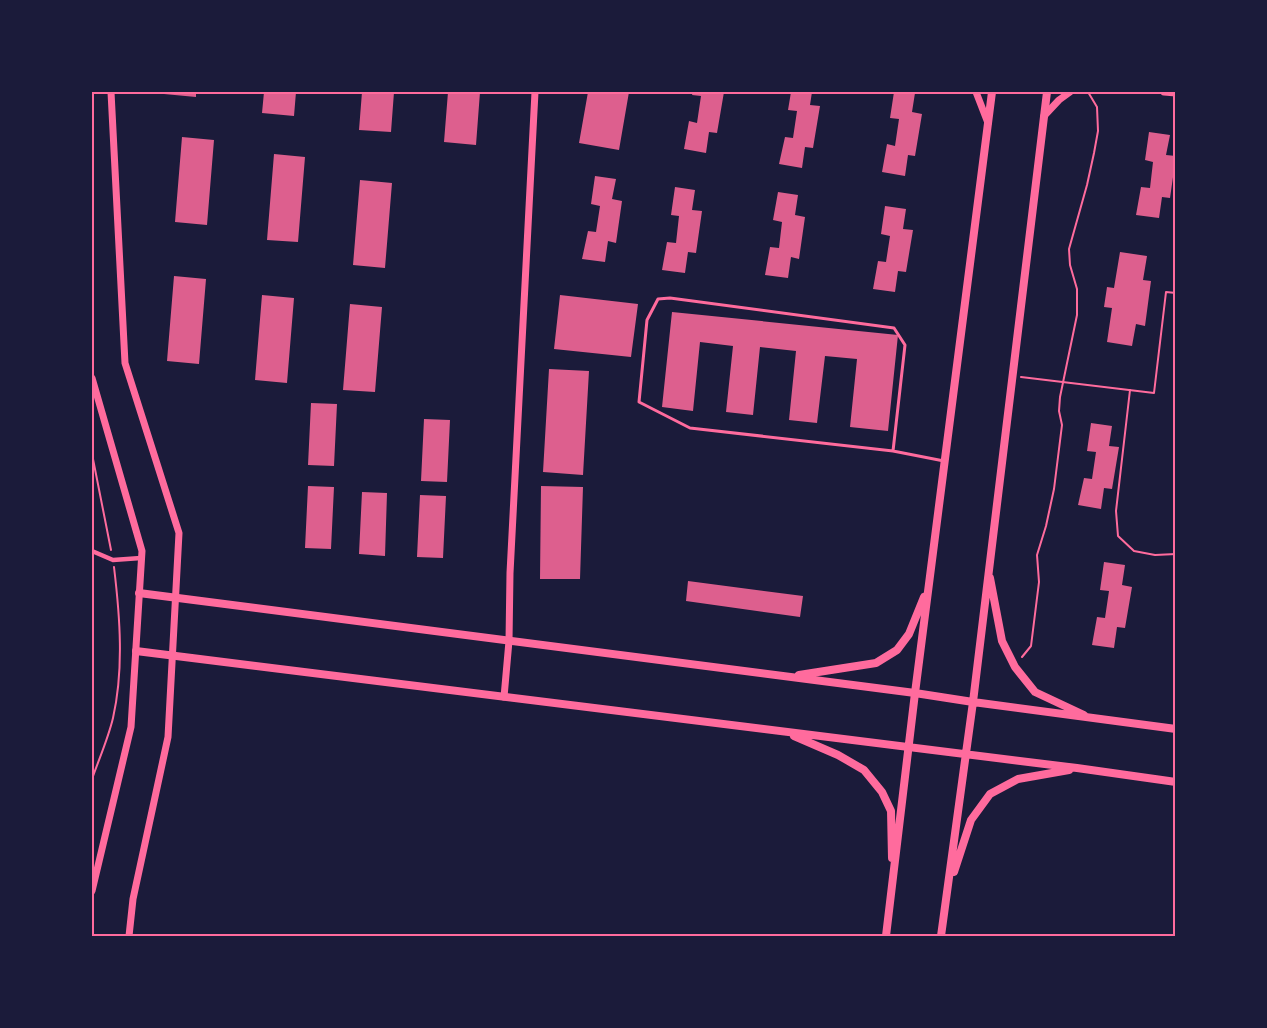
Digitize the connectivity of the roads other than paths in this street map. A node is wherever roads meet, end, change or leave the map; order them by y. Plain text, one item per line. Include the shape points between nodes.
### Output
1 (111, 92) edge
2 (535, 92) edge
3 (976, 92) edge
4 (992, 92) edge
5 (1047, 92) edge
6 (1070, 92) edge
7 (1164, 92) edge
8 (1176, 93) edge
9 (1044, 116) junction
10 (988, 123) junction
11 (92, 378) edge
12 (893, 451) junction
13 (945, 462) junction
14 (92, 551) edge
15 (141, 558) junction
16 (989, 570) junction
17 (931, 576) junction
18 (139, 593) junction
19 (175, 598) junction
20 (508, 640) junction
21 (136, 651) junction
22 (172, 655) junction
23 (791, 677) junction
24 (915, 693) junction
25 (504, 697) junction
26 (973, 702) junction
27 (1091, 718) junction
28 (1176, 729) edge
29 (784, 732) junction
30 (910, 748) junction
31 (966, 755) junction
32 (1077, 768) junction
33 (1176, 782) edge
34 (892, 886) junction
35 (92, 891) edge
36 (947, 892) junction
37 (129, 936) edge
38 (886, 936) edge
39 (941, 936) edge

1 - 19 street via 124,363 178,533
2 - 20 street
3 - 10 street
4 - 10 main road
5 - 9 main road
6 - 9 street
7 - 8 street
9 - 16 main road
10 - 13 main road
11 - 15 street
12 - 12 lane via 690,428 639,402 647,320 658,299 894,328 905,345
12 - 13 lane
13 - 17 main road
14 - 15 street via 113,560
15 - 18 street
16 - 26 main road
16 - 27 main road via 1002,641 1015,667 1035,692
17 - 23 main road via 909,634 897,650 876,663
17 - 24 main road
18 - 19 main road
18 - 21 street
19 - 20 main road
19 - 22 street
20 - 23 main road
20 - 25 street
21 - 22 main road
21 - 35 street via 131,727
22 - 25 main road
22 - 37 street via 168,737 133,899
23 - 24 main road
24 - 26 main road
24 - 30 main road
25 - 29 main road
26 - 27 main road
26 - 31 main road
27 - 28 main road
29 - 30 main road
29 - 34 main road via 864,770 882,792 891,811
30 - 31 main road
30 - 34 main road
31 - 32 main road
31 - 36 main road
32 - 33 main road
32 - 36 main road via 1018,779 990,794 971,820
34 - 38 main road
36 - 39 main road

